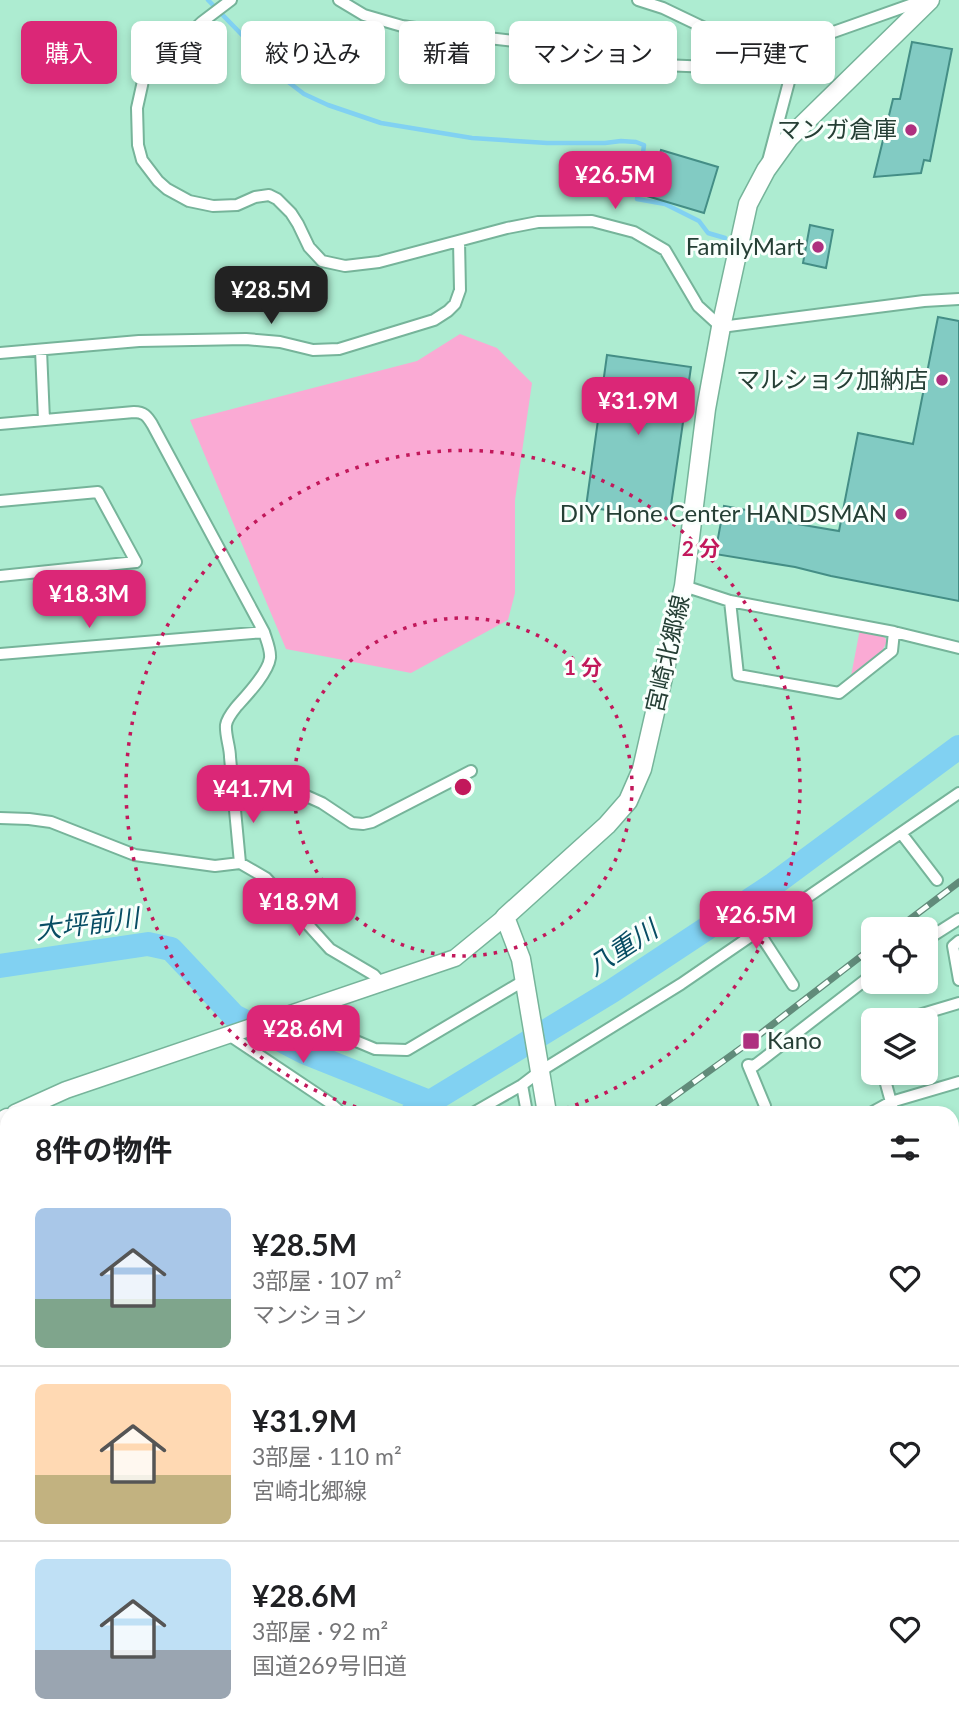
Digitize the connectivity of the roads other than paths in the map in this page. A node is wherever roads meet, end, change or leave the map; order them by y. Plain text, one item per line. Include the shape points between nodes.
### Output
1 (231, 0) edge
2 (339, 0) edge
3 (638, 0) edge
4 (924, 0) edge
5 (929, 0) edge
6 (691, 22) edge
7 (835, 31) edge
8 (691, 66) edge
9 (788, 84) edge
10 (766, 170) junction
11 (459, 241) junction
12 (959, 299) edge
13 (720, 327) junction
14 (2, 350) edge
15 (41, 350) junction
16 (44, 420) junction
17 (0, 424) edge
18 (0, 501) edge
19 (0, 576) edge
20 (684, 586) junction
21 (730, 601) junction
22 (264, 632) junction
23 (894, 632) junction
24 (959, 648) edge
25 (0, 654) edge
26 (471, 771) dead end
27 (233, 793) junction
28 (959, 793) edge
29 (0, 818) edge
30 (901, 834) junction
31 (240, 863) junction
32 (937, 880) dead end
33 (505, 917) junction
34 (959, 919) edge
35 (758, 931) junction
36 (938, 932) edge
37 (959, 941) edge
38 (959, 980) edge
39 (382, 983) junction
40 (861, 983) edge
41 (793, 985) dead end
42 (526, 986) junction
43 (959, 1003) edge
44 (938, 1009) edge
45 (305, 1010) junction
46 (235, 1033) junction
47 (539, 1068) junction
48 (959, 1082) edge
49 (522, 1085) junction
50 (886, 1085) edge
51 (31, 1106) edge
52 (334, 1106) edge
53 (485, 1106) edge
54 (526, 1106) edge
55 (546, 1106) edge
56 (765, 1106) edge
57 (892, 1106) edge
58 (898, 1106) edge

1 - 11 street via 202,22 144,81 137,108 138,145 142,160 158,181 189,201 213,206 237,205 269,195 292,213 316,255 334,264 379,262
2 - 8 street via 364,15 402,26
3 - 6 street
4 - 7 street
5 - 10 main road, 宮崎北郷線 via 789,138
9 - 10 street
10 - 13 main road, 宮崎北郷線 via 748,204
11 - 13 street via 538,222 592,221 634,232 666,250 698,306
11 - 15 street via 460,290 449,311 434,320 339,349 313,350 246,339 139,341
12 - 13 street
13 - 20 main road, 宮崎北郷線
14 - 15 street
15 - 16 street
16 - 17 street
16 - 22 street via 127,412 146,415
18 - 19 street via 98,492 136,562
20 - 21 street
20 - 33 main road, 宮崎北郷線 via 642,769 628,801
21 - 23 street
21 - 23 street via 738,675 839,692 892,651
22 - 25 street
22 - 27 street via 270,658 226,724
23 - 24 street
26 - 27 street via 362,824 352,823 293,790
27 - 31 street
28 - 30 street
29 - 31 street via 51,822 135,855 215,866
30 - 32 street
30 - 35 street
31 - 39 street via 266,878 330,949
33 - 39 street via 456,958
33 - 42 main road
34 - 36 street
35 - 41 street
35 - 47 street via 681,984
37 - 38 street via 953,946
39 - 45 street
40 - 56 street via 754,1066 748,1065
42 - 45 street via 407,1050 375,1049 332,1031
42 - 47 main road
43 - 44 street
45 - 46 street
46 - 51 street
46 - 52 street
47 - 49 street
47 - 55 main road
48 - 58 street
49 - 53 street
49 - 54 street
50 - 57 street

